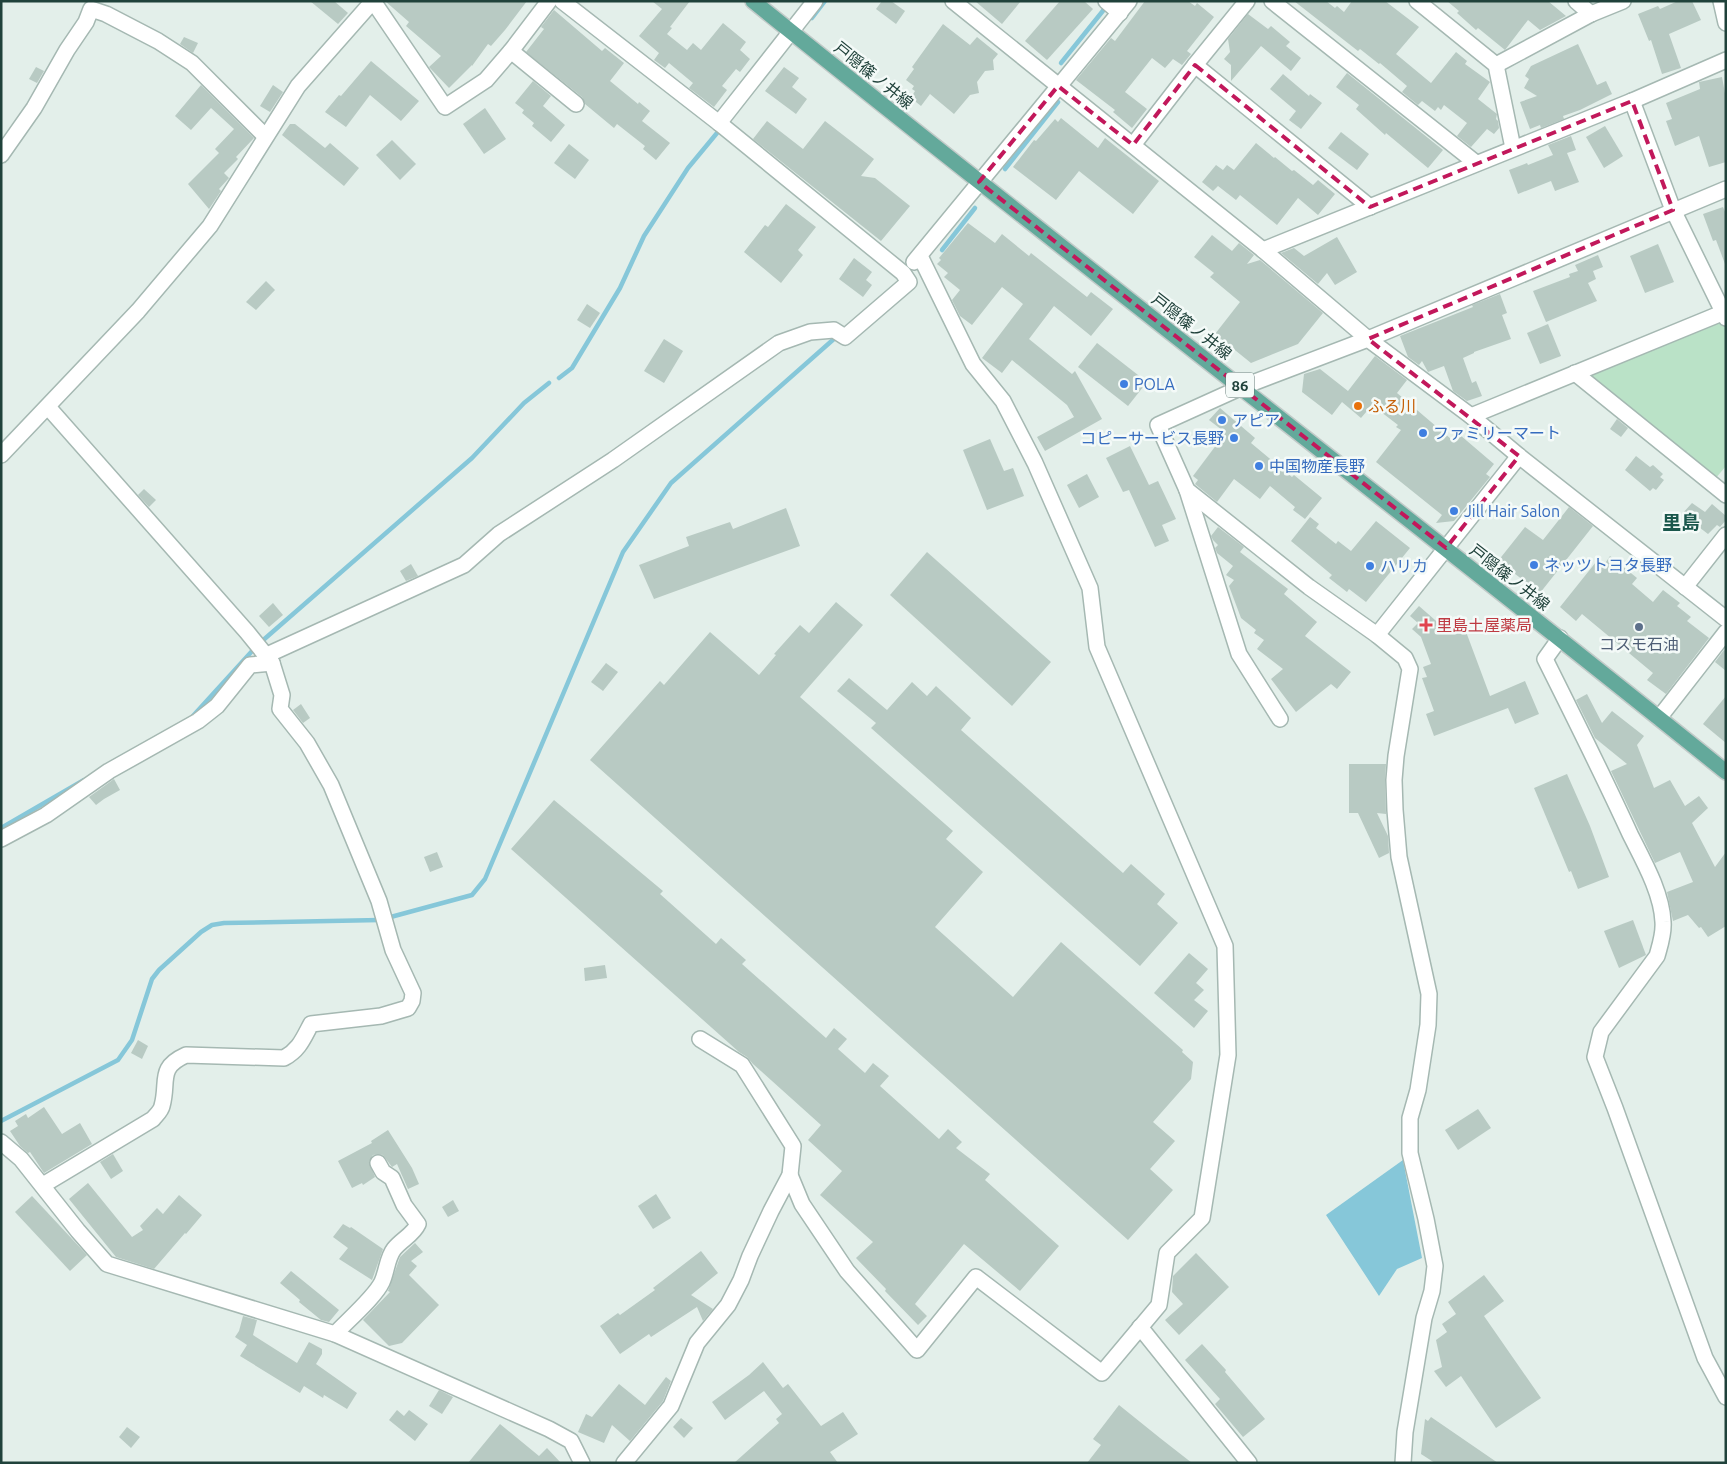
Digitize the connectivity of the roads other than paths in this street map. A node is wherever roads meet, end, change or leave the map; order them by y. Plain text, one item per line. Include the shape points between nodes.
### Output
1 (373, 1) edge
2 (549, 1) edge
3 (562, 1) edge
4 (753, 1) edge
5 (815, 1) edge
6 (953, 1) edge
7 (1106, 1) edge
8 (1248, 1) edge
9 (1272, 1) edge
10 (1417, 1) edge
11 (1576, 1) edge
12 (1623, 1) edge
13 (1721, 1) edge
14 (1124, 7) edge
15 (1591, 14) junction
16 (1726, 23) edge
17 (791, 32) junction
18 (511, 51) junction
19 (1726, 60) edge
20 (1195, 65) junction
21 (1496, 65) junction
22 (1058, 86) junction
23 (1632, 101) junction
24 (576, 104) dead end
25 (718, 123) junction
26 (265, 136) junction
27 (1133, 146) junction
28 (1513, 148) junction
29 (1, 155) edge
30 (1476, 163) junction
31 (979, 182) junction
32 (1726, 188) edge
33 (1370, 207) junction
34 (1673, 210) junction
35 (1263, 250) junction
36 (920, 256) junction
37 (904, 273) junction
38 (1724, 315) edge
39 (1368, 339) junction
40 (1575, 373) junction
41 (1242, 387) junction
42 (48, 407) junction
43 (1471, 416) junction
44 (1, 454) edge
45 (1519, 456) junction
46 (1187, 490) junction
47 (1726, 494) edge
48 (1726, 535) edge
49 (1446, 548) junction
50 (1685, 587) junction
51 (1726, 619) edge
52 (1726, 632) edge
53 (1377, 636) junction
54 (1560, 638) junction
55 (270, 659) junction
56 (1659, 718) junction
57 (1280, 719) dead end
58 (1726, 772) edge
59 (1, 839) edge
60 (700, 1039) dead end
61 (1, 1142) edge
62 (378, 1163) dead end
63 (790, 1175) junction
64 (43, 1185) junction
65 (1140, 1327) junction
66 (335, 1334) junction
67 (1726, 1397) edge
68 (582, 1463) edge
69 (624, 1463) edge
70 (1249, 1463) edge
71 (1403, 1463) edge

1 - 18 street via 445,107 486,80
1 - 26 street via 298,86
2 - 18 street
3 - 25 street
4 - 17 main road, 戸隠篠ノ井線 / 86
5 - 17 street
6 - 22 street
7 - 14 street
8 - 20 street
9 - 30 street
10 - 21 street
11 - 15 street
12 - 15 street
13 - 16 street
14 - 22 street
15 - 21 street
17 - 25 street
17 - 31 main road, 戸隠篠ノ井線 / 86
18 - 24 street
19 - 23 street
20 - 27 street
20 - 33 street
21 - 28 street
22 - 27 street
22 - 31 street
23 - 28 street
23 - 34 street
25 - 37 street
26 - 29 street via 192,63 158,41 91,9 34,108
26 - 42 street via 210,226 138,311
27 - 35 street
28 - 30 street
30 - 33 street
31 - 36 street
31 - 41 main road, 戸隠篠ノ井線 / 86
32 - 34 street
33 - 35 street
34 - 38 street
34 - 39 street
35 - 39 street
36 - 37 street
36 - 65 street via 973,364 1003,402 1035,463 1090,588 1097,647 1225,946 1228,1055 1202,1218 1167,1252 1159,1305
37 - 55 street via 909,282 845,337 834,330 810,332 779,343 613,460 499,534 464,564
38 - 40 street
39 - 41 street
39 - 43 street
40 - 43 street
40 - 47 street
41 - 46 street via 1158,424
41 - 49 main road, 戸隠篠ノ井線 / 86
42 - 44 street
42 - 55 street
43 - 45 street
45 - 49 street
45 - 50 street
46 - 53 street via 1309,587
46 - 57 street via 1239,654
48 - 50 street
49 - 53 street
49 - 54 main road, 戸隠篠ノ井線 / 86
50 - 51 street
52 - 56 street
53 - 71 street via 1405,658 1410,669 1396,756 1395,810 1399,857 1429,994 1427,1034 1410,1118 1410,1153 1435,1266 1405,1432
54 - 56 main road, 戸隠篠ノ井線 / 86
54 - 67 street via 1545,659 1644,864 1659,900 1664,923 1657,956 1601,1032 1594,1057 1705,1358
55 - 59 street via 250,665 217,706 198,721 109,772 46,815
55 - 64 street via 282,695 280,709 307,743 331,785 379,901 393,950 413,993 412,1001 408,1008 381,1016 311,1024 294,1053 284,1058 186,1055 174,1061 166,1071 162,1108 152,1119
56 - 58 main road, 戸隠篠ノ井線 / 86
60 - 63 street via 742,1065 793,1146
61 - 64 street
62 - 66 street via 392,1178 404,1205 418,1224 414,1233 393,1249 382,1282 375,1292
63 - 65 street via 802,1204 847,1271 917,1350 976,1277 1102,1373
63 - 69 street via 728,1305 697,1343 671,1406
64 - 66 street via 108,1264
65 - 70 street
66 - 68 street via 549,1429 571,1441

